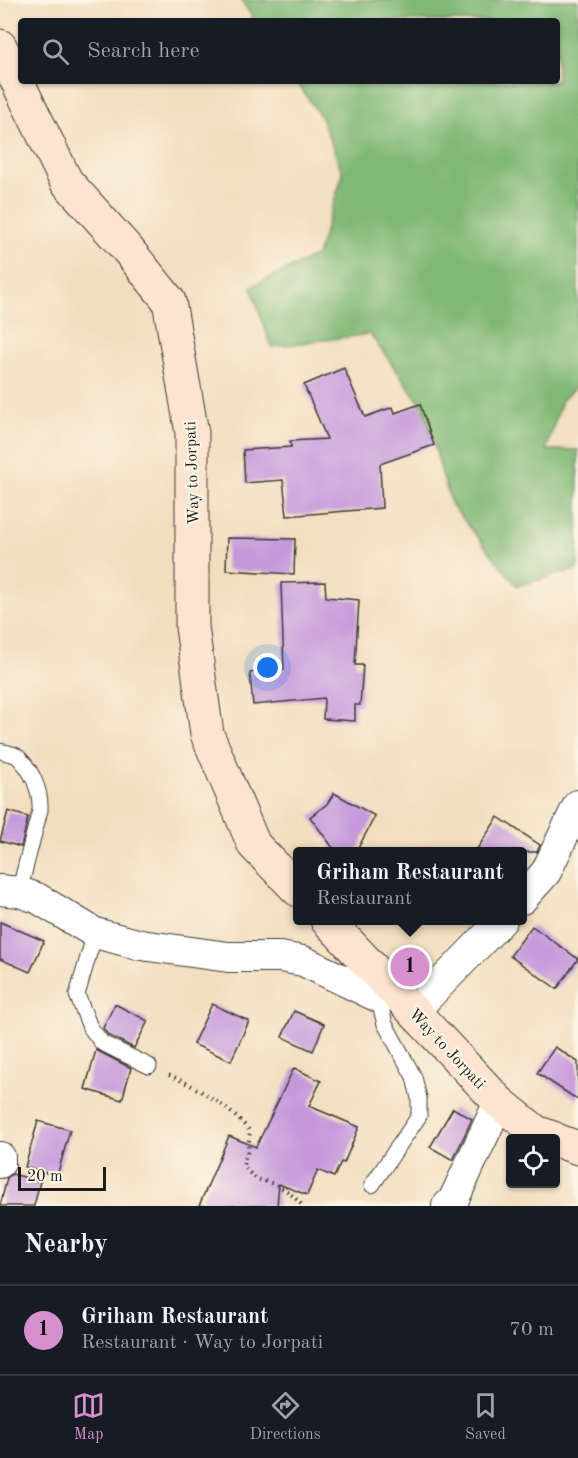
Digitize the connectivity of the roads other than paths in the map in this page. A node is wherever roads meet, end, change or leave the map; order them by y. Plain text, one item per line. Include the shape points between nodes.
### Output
1 (0, 46) edge
2 (18, 83) edge
3 (19, 84) edge
4 (0, 751) edge
5 (578, 806) edge
6 (293, 886) edge
7 (10, 891) edge
8 (527, 893) edge
9 (330, 925) edge
10 (497, 925) edge
11 (95, 933) junction
12 (396, 1001) junction
13 (149, 1066) road end
14 (499, 1102) junction
15 (541, 1134) edge
16 (560, 1141) edge
17 (578, 1148) edge
18 (0, 1157) edge
19 (0, 1163) edge
20 (372, 1185) dead end
21 (447, 1206) edge

1 - 2 street, Way to Jorpati
3 - 6 street, Way to Jorpati via 66,181 168,301 192,433 192,627 207,734 254,844
4 - 7 lane via 17,755 35,779 41,800
5 - 8 street via 546,872
7 - 11 street via 36,898
9 - 12 street, Way to Jorpati
10 - 12 street
11 - 12 street via 141,945 228,957 303,961
11 - 13 lane via 77,995 90,1027 102,1043
12 - 14 street, Way to Jorpati
12 - 20 lane via 385,1024 414,1077 418,1116
14 - 15 street, Way to Jorpati
14 - 21 street via 453,1201
16 - 17 street, Way to Jorpati
18 - 19 street

